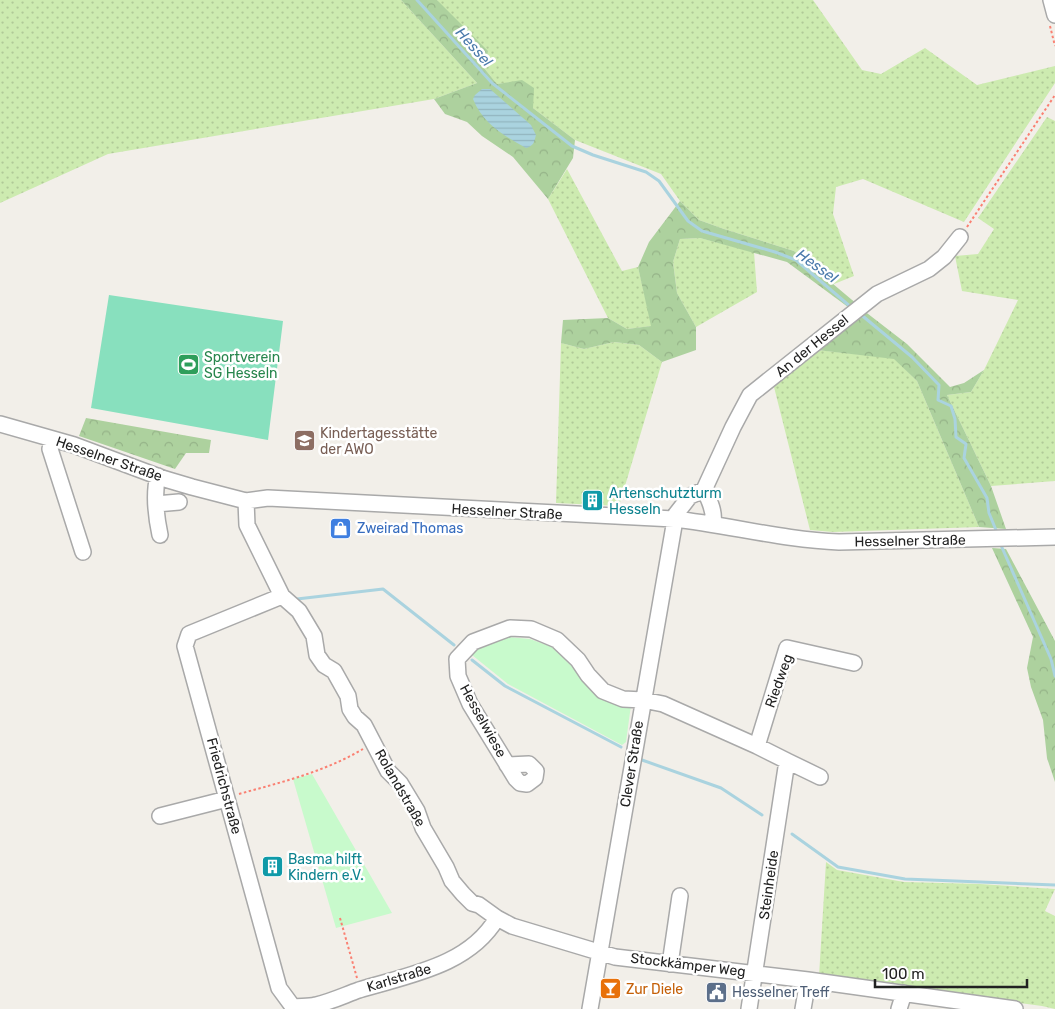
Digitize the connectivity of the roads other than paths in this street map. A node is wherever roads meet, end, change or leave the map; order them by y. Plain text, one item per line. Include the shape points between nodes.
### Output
1 (1051, 0) edge
2 (1055, 15) edge
3 (960, 237) road end
4 (0, 424) edge
5 (52, 439) junction
6 (158, 476) junction
7 (704, 490) junction
8 (246, 501) junction
9 (179, 502) dead end
10 (156, 504) junction
11 (674, 520) junction
12 (713, 524) junction
13 (160, 534) dead end
14 (1055, 537) edge
15 (83, 552) dead end
16 (282, 596) junction
17 (854, 663) dead end
18 (643, 700) junction
19 (757, 746) junction
20 (787, 761) junction
21 (507, 765) dead end
22 (820, 777) dead end
23 (227, 798) junction
24 (160, 816) dead end
25 (680, 896) dead end
26 (497, 918) junction
27 (600, 952) junction
28 (670, 964) junction
29 (756, 973) junction
30 (808, 980) junction
31 (904, 993) junction
32 (951, 1004) edge
33 (316, 1007) edge
34 (590, 1009) edge
35 (749, 1009) edge
36 (803, 1009) edge
37 (899, 1009) edge
38 (1015, 1009) edge

1 - 2 street
3 - 7 street, An der Hessel via 929,269 877,294 750,395
4 - 5 street, Hesselner Straße
5 - 6 street, Hesselner Straße
5 - 15 street via 50,449
6 - 8 street, Hesselner Straße
6 - 10 street
7 - 11 street via 690,496
7 - 12 street via 710,502
8 - 11 street, Hesselner Straße via 268,498
8 - 16 street, Rolandstraße via 247,525
9 - 10 street
10 - 13 street
11 - 12 street, Hesselner Straße
11 - 18 street, Clever Straße
12 - 14 street, Hesselner Straße via 818,542
16 - 23 street, Friedrichstraße via 189,634 185,646
16 - 26 street, Rolandstraße via 298,611 314,636 324,665 334,671 355,717 364,725 388,771 400,783 417,811 423,828 457,887 472,903
17 - 19 street, Riedweg via 787,648
18 - 19 street via 663,704
18 - 21 street, Hesselwiese via 623,699 603,691 578,660 556,640 531,630 510,628 471,643 457,659 458,676 470,704
18 - 27 street, Clever Straße
19 - 20 street
20 - 22 street
20 - 29 street, Steinheide
23 - 24 street
23 - 33 street, Friedrichstraße via 279,988 293,1007
25 - 28 street
26 - 27 street, Rolandstraße via 512,926
26 - 33 street, Karlstraße via 490,931 444,964
27 - 28 street, Stockkämper Weg
27 - 34 street, Clever Straße
28 - 29 street, Stockkämper Weg
29 - 30 street, Stockkämper Weg
29 - 35 street, Steinheide
30 - 31 street, Stockkämper Weg
30 - 36 street
31 - 32 street, Stockkämper Weg
31 - 37 street
32 - 38 street, Stockkämper Weg

